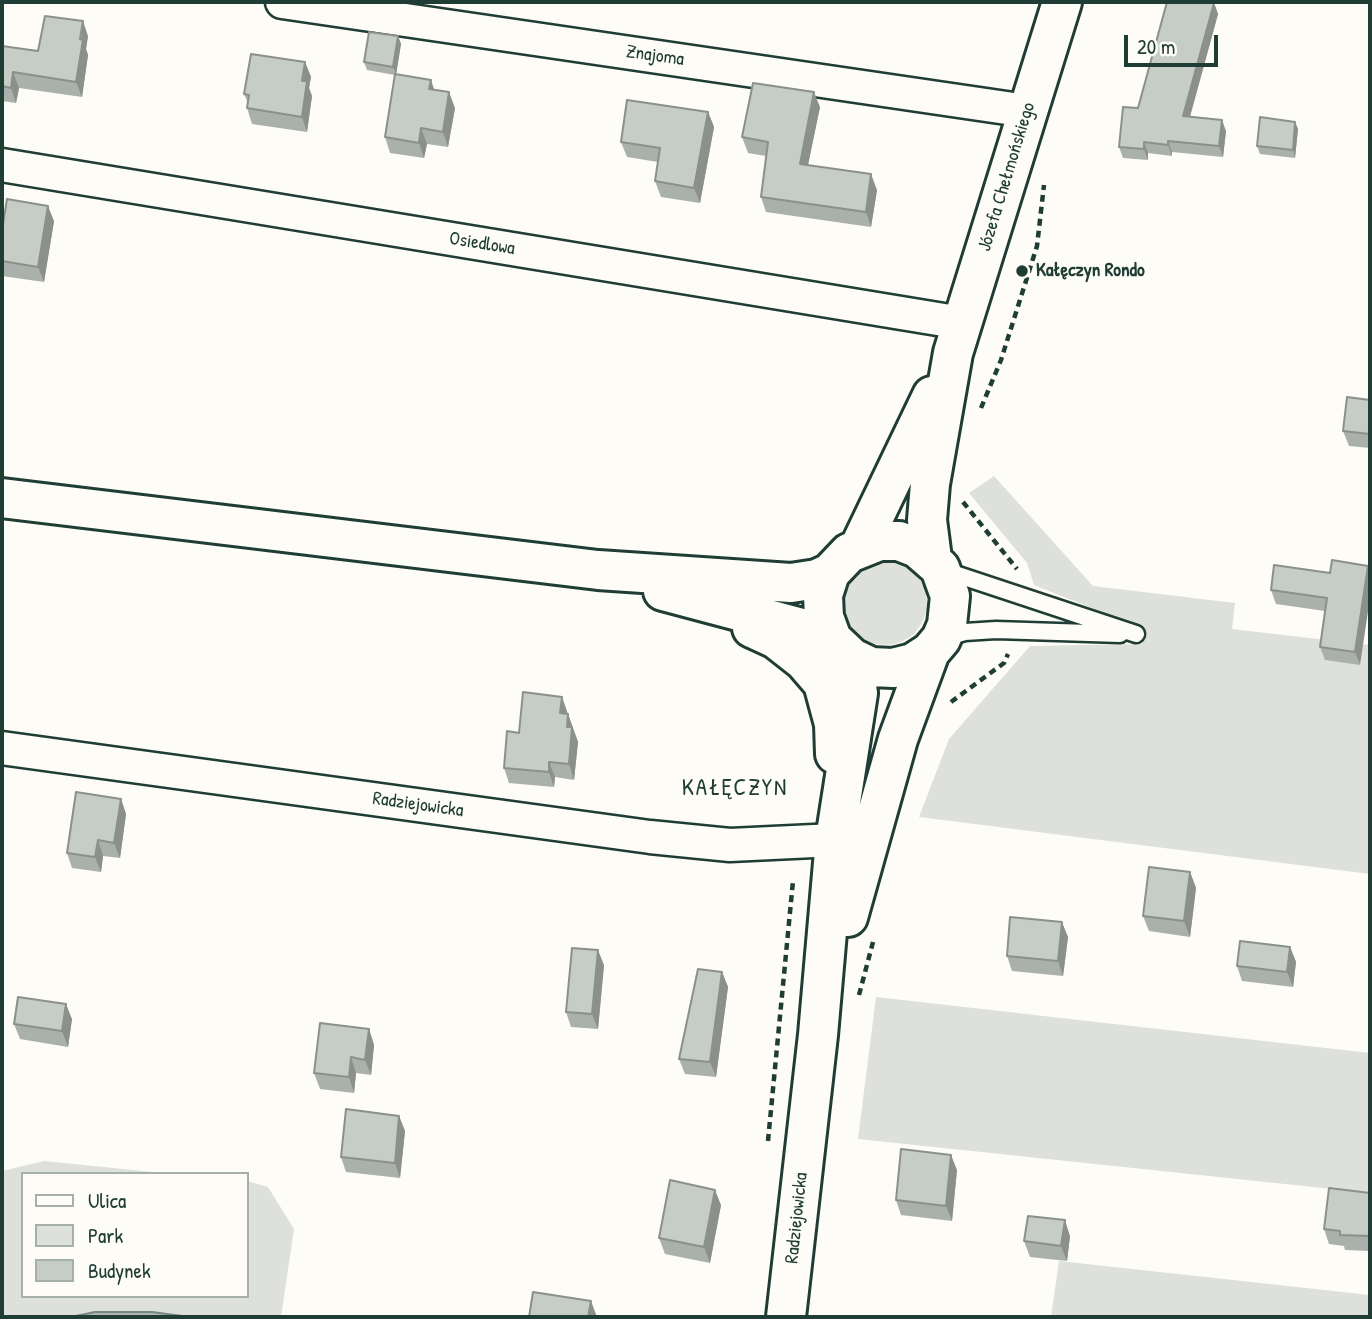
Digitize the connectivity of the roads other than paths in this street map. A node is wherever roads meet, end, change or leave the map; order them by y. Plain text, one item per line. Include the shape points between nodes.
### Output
1 (282, 2) edge
2 (1062, 2) edge
3 (1027, 111) junction
4 (2, 165) edge
5 (957, 338) junction
6 (2, 498) edge
7 (860, 546) junction
8 (936, 564) junction
9 (598, 570) junction
10 (831, 573) junction
11 (687, 598) junction
12 (936, 645) junction
13 (842, 649) junction
14 (2, 748) edge
15 (835, 840) junction
16 (818, 1035) junction
17 (786, 1317) edge

1 - 3 street, Znajoma
2 - 3 main road, Józefa Chełmońskiego
3 - 5 main road, Józefa Chełmońskiego
4 - 5 street, Osiedlowa
5 - 7 main road, Józefa Chełmońskiego
5 - 8 main road, Józefa Chełmońskiego via 928,508
6 - 9 main road
7 - 8 main road via 898,541 917,548
7 - 10 main road
8 - 12 main road via 950,596 951,611
8 - 12 lane via 1136,634 965,632
9 - 10 main road via 791,583
9 - 11 main road
10 - 13 main road via 823,595 824,617
11 - 13 main road via 754,615
11 - 15 main road via 776,639 822,683 834,724
12 - 13 main road via 913,663 892,668 871,667
12 - 16 main road, Radziejowicka via 906,715 866,844
13 - 15 main road, Radziejowicka via 858,693
14 - 15 street, Radziejowicka via 650,837 730,845
15 - 16 main road, Radziejowicka
16 - 17 main road, Radziejowicka

